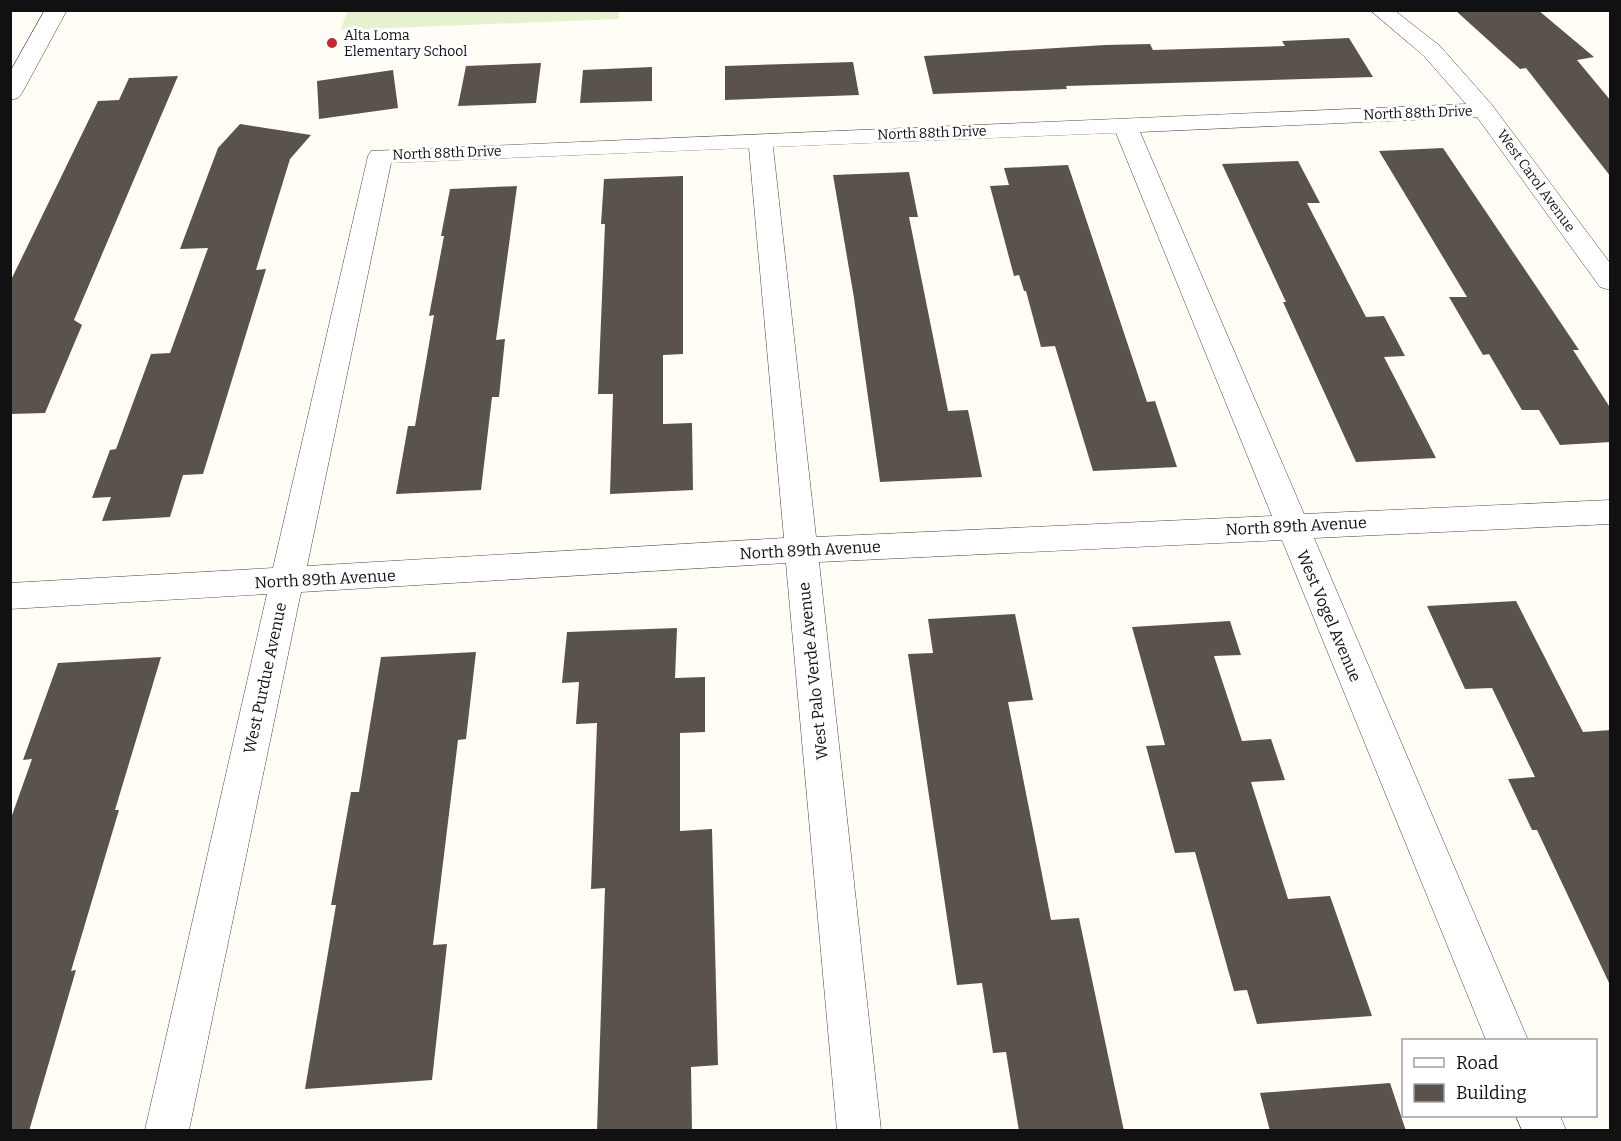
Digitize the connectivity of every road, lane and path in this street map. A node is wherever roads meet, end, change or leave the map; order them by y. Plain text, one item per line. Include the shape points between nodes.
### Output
1 (56, 10) edge
2 (1380, 10) edge
3 (10, 93) edge
4 (1484, 110) junction
5 (1125, 125) junction
6 (760, 140) junction
7 (380, 156) joint
8 (1611, 281) edge
9 (1611, 512) edge
10 (1292, 526) junction
11 (801, 550) junction
12 (285, 581) junction
13 (10, 596) edge
14 (1506, 1039) edge
15 (1538, 1117) edge
16 (167, 1131) edge
17 (858, 1131) edge
18 (1544, 1131) edge

1 - 3 street
2 - 4 street, West Carol Avenue via 1432,51
4 - 5 street, North 88th Drive
4 - 8 street, West Carol Avenue
5 - 6 street, North 88th Drive
5 - 10 street, West Vogel Avenue
6 - 7 street, North 88th Drive
6 - 11 street, West Palo Verde Avenue
7 - 12 street, West Purdue Avenue
9 - 10 street, North 89th Avenue
10 - 11 street, North 89th Avenue
10 - 14 street, West Vogel Avenue
11 - 12 street, North 89th Avenue
11 - 17 street, West Palo Verde Avenue
12 - 13 street, North 89th Avenue
12 - 16 street, West Purdue Avenue
15 - 18 street

